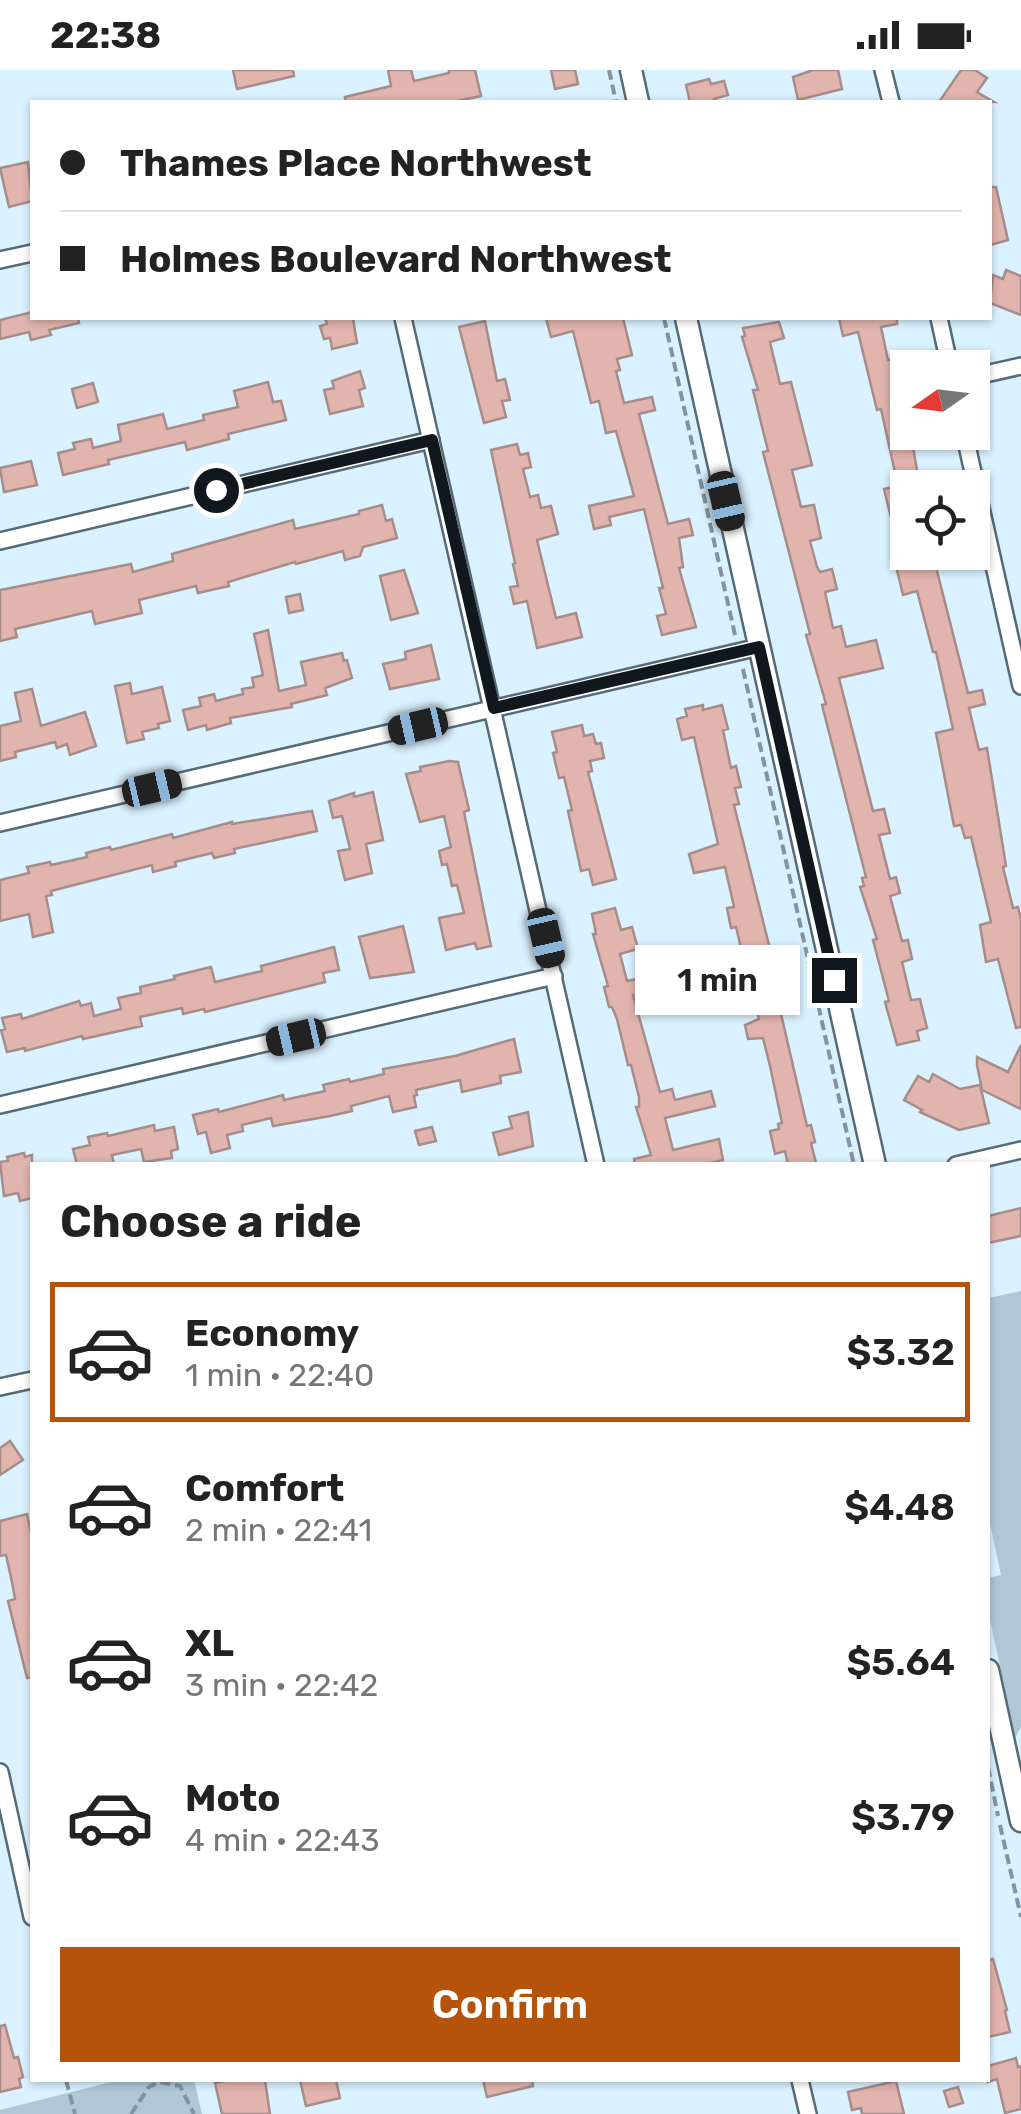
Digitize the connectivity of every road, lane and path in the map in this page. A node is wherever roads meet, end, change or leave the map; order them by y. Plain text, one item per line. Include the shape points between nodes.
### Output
1 (609, 70) edge
2 (631, 70) edge
3 (883, 70) edge
4 (616, 100) edge
5 (638, 100) edge
6 (890, 100) edge
7 (30, 252) edge
8 (0, 260) edge
9 (403, 320) edge
10 (665, 320) edge
11 (686, 320) edge
12 (939, 320) edge
13 (946, 350) edge
14 (1021, 366) edge
15 (990, 374) edge
16 (432, 440) junction
17 (968, 450) edge
18 (0, 541) edge
19 (749, 650) junction
20 (1021, 686) edge
21 (494, 708) junction
22 (0, 823) edge
23 (554, 976) junction
24 (0, 1106) edge
25 (1021, 1150) edge
26 (595, 1162) edge
27 (853, 1162) edge
28 (874, 1162) edge
29 (969, 1162) edge
30 (30, 1380) edge
31 (0, 1388) edge
32 (990, 1679) edge
33 (1021, 1751) edge
34 (1010, 1770) junction
35 (0, 1772) edge
36 (990, 1775) edge
37 (1021, 1820) edge
38 (30, 1908) edge
39 (1021, 1917) edge
40 (67, 2082) edge
41 (800, 2082) edge
42 (75, 2114) edge
43 (131, 2114) edge
44 (194, 2114) edge
45 (808, 2114) edge

1 - 4 path
2 - 5 street
3 - 6 street
7 - 8 street
9 - 16 street
10 - 19 path
11 - 19 street
12 - 13 street
14 - 15 street
16 - 18 street
16 - 21 street
17 - 20 street
19 - 21 street
19 - 27 path
19 - 28 street
21 - 22 street
21 - 23 street
23 - 24 street
23 - 26 street
25 - 29 street
30 - 31 street
32 - 34 street
33 - 34 street
34 - 37 street
35 - 38 street
36 - 39 path
40 - 42 path
41 - 45 street
43 - 44 path via 149,2087 169,2082 180,2086

